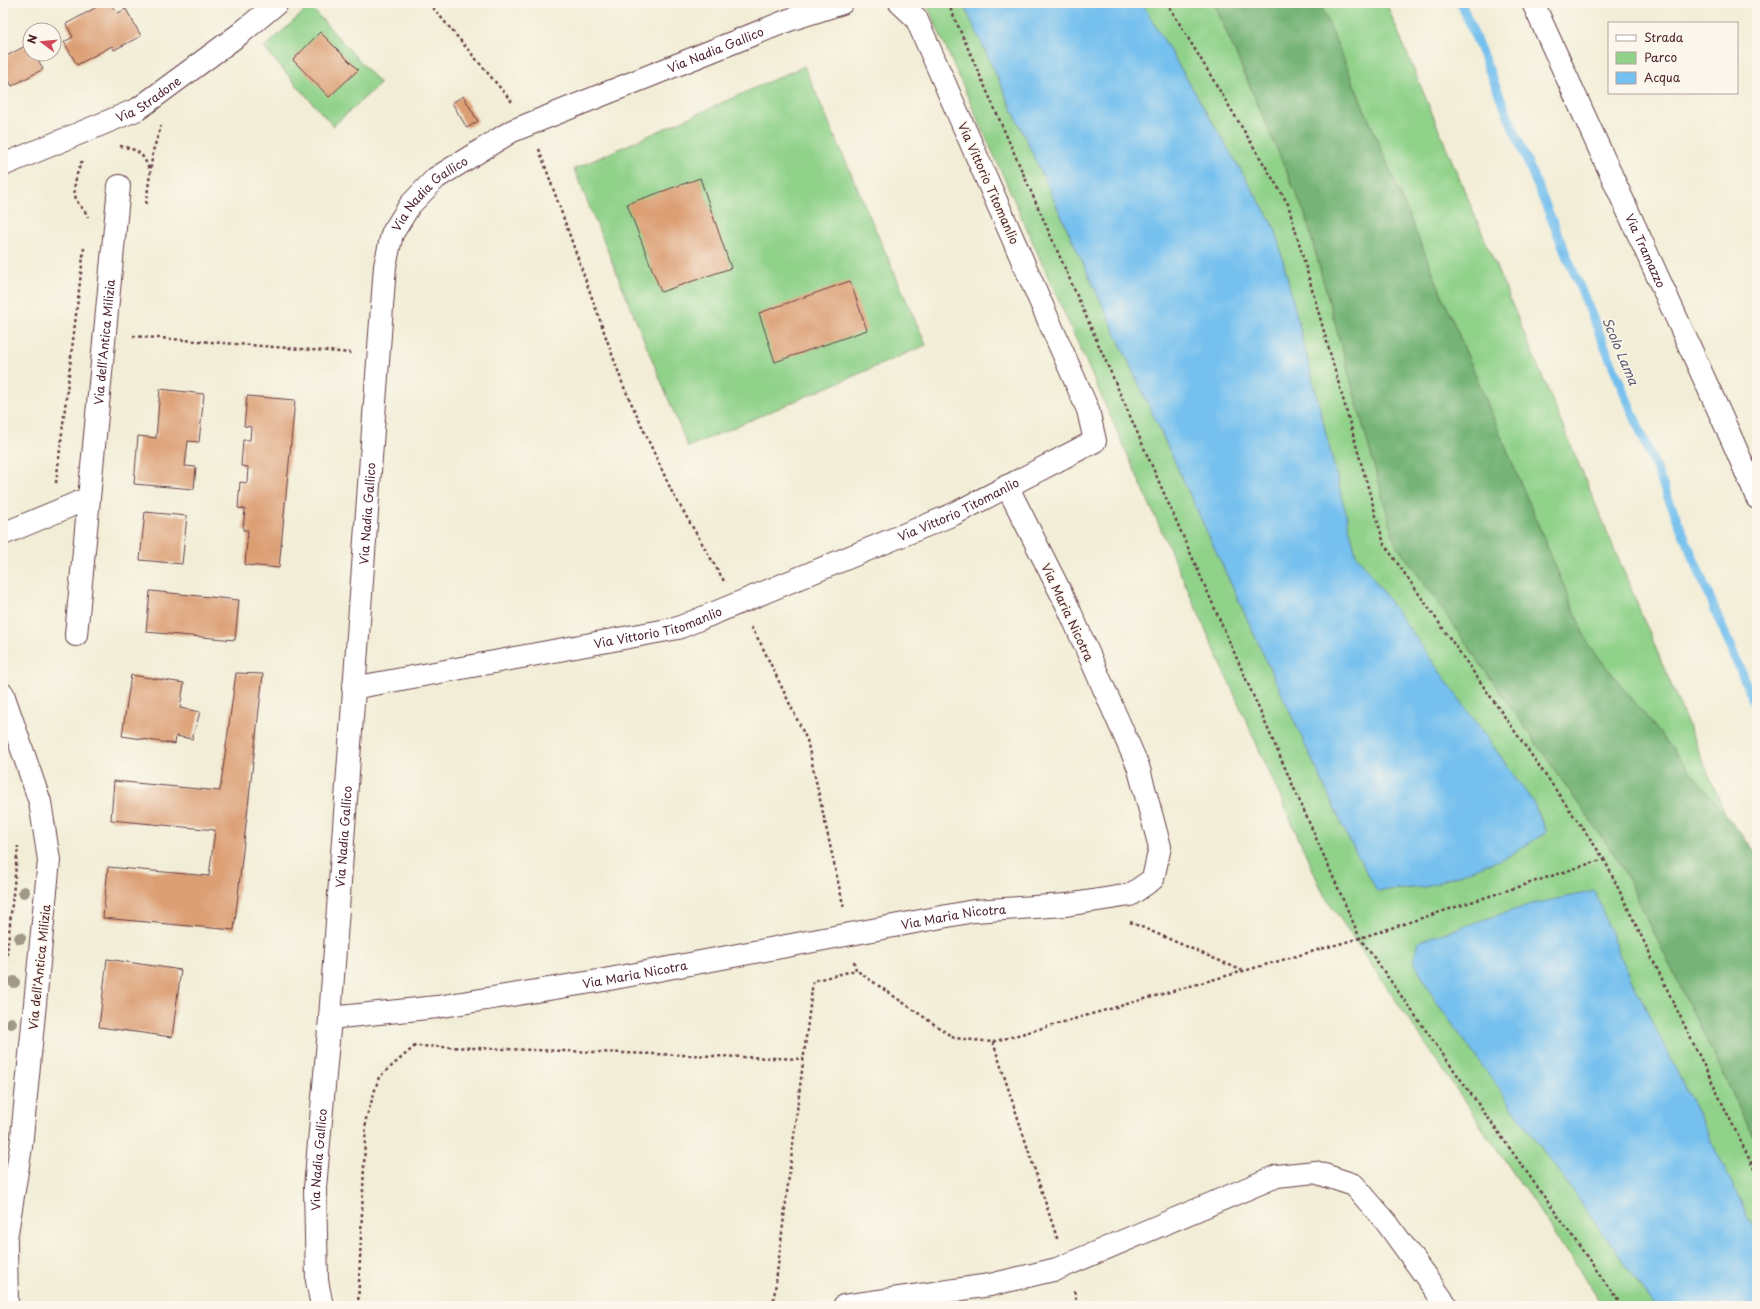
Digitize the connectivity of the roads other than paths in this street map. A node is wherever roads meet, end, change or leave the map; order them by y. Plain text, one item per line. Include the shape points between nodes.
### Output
1 (276, 3) edge
2 (842, 3) edge
3 (900, 3) edge
4 (1533, 3) edge
5 (3, 165) edge
6 (118, 186) dead end
7 (1007, 486) junction
8 (90, 498) junction
9 (1757, 498) edge
10 (3, 534) edge
11 (76, 635) dead end
12 (353, 688) junction
13 (3, 694) edge
14 (330, 1018) junction
15 (5, 1251) edge
16 (7, 1306) edge
17 (322, 1306) edge
18 (844, 1306) edge
19 (1447, 1306) edge

1 - 5 street, Via Stradone via 241,33 138,109
2 - 12 street, Via Nadia Gallico via 789,20 512,131 436,178 410,205 392,234 385,266
3 - 7 street, Via Vittorio Titomanlio via 916,18 1088,410 1095,441
4 - 9 street, Via Tramazzo
6 - 8 street, Via dell'Antica Milizia
7 - 12 street, Via Vittorio Titomanlio via 954,514 678,628
7 - 14 street, Via Maria Nicotra via 1068,607 1138,766 1160,847 1153,879 1130,895 1066,905 974,911 437,1008
8 - 10 street
8 - 11 street, Via dell'Antica Milizia
12 - 14 street, Via Nadia Gallico
13 - 15 street, Via dell'Antica Milizia via 40,802 50,860 21,1147
14 - 17 street, Via Nadia Gallico via 316,1188 317,1281
15 - 16 street, Via dell'Antica Milizia
18 - 19 street via 990,1285 1066,1266 1277,1176 1315,1172 1354,1185 1387,1223

